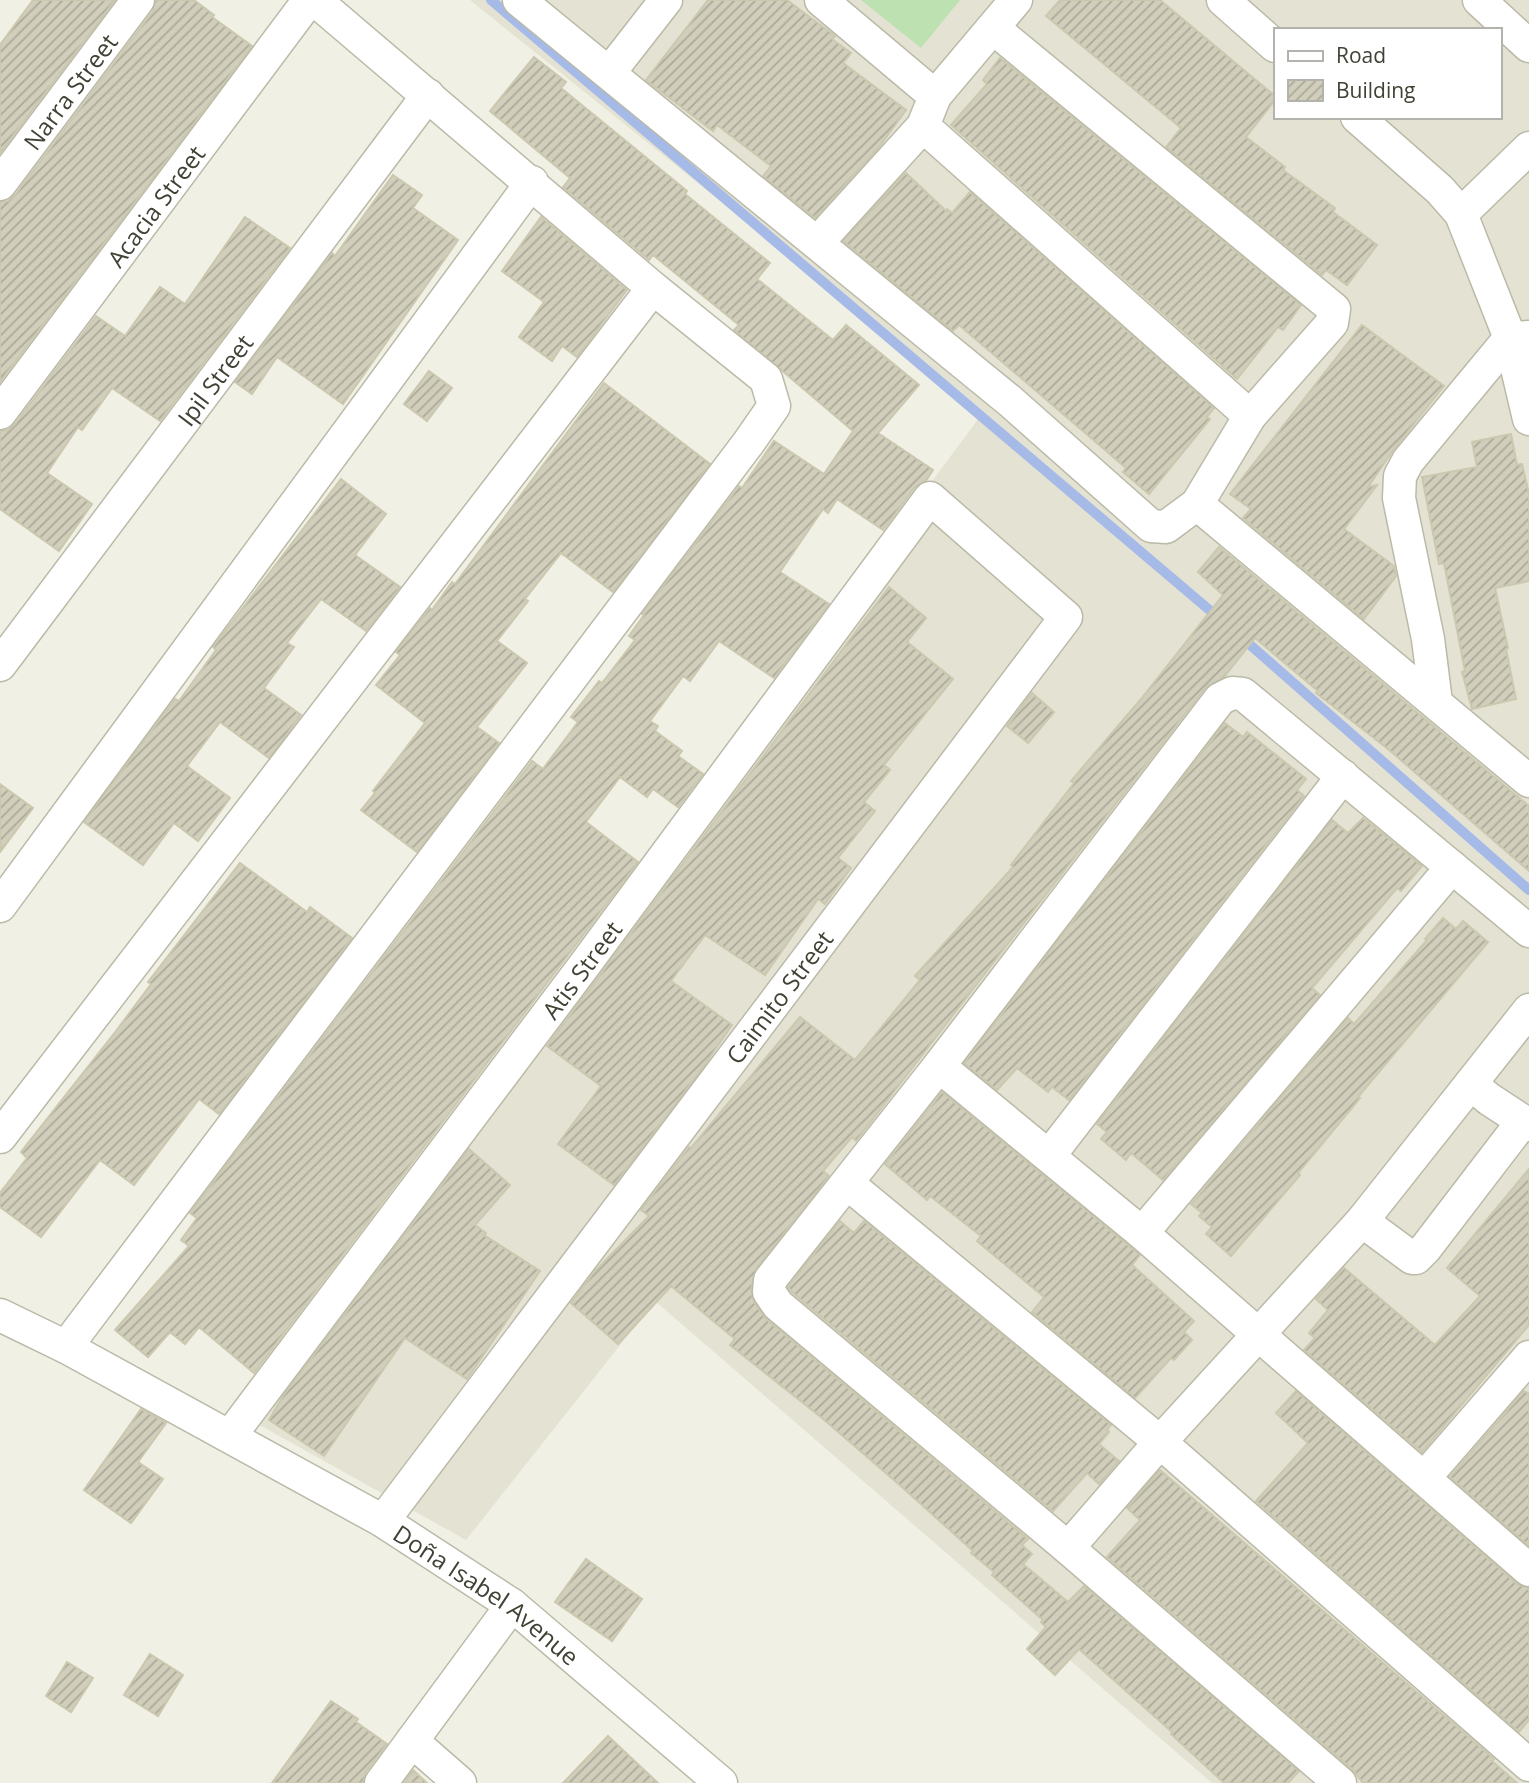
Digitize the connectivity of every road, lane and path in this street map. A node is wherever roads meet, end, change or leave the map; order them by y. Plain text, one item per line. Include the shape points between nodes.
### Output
1 (138, 0) edge
2 (309, 0) edge
3 (315, 0) edge
4 (519, 0) edge
5 (666, 0) edge
6 (821, 0) edge
7 (1016, 0) edge
8 (1223, 0) edge
9 (1479, 0) edge
10 (993, 28) junction
11 (1274, 45) edge
12 (1529, 46) edge
13 (609, 74) junction
14 (428, 95) junction
15 (934, 96) junction
16 (1359, 119) edge
17 (923, 126) junction
18 (1529, 148) edge
19 (532, 182) junction
20 (0, 184) edge
21 (1461, 214) junction
22 (817, 243) junction
23 (653, 288) junction
24 (1520, 338) edge
25 (0, 412) edge
26 (1250, 416) junction
27 (1529, 419) edge
28 (930, 498) joint
29 (1197, 504) junction
30 (0, 665) edge
31 (1436, 702) junction
32 (1343, 776) junction
33 (1529, 781) edge
34 (1452, 867) junction
35 (0, 906) edge
36 (1529, 931) edge
37 (1529, 1010) edge
38 (939, 1066) junction
39 (1471, 1084) junction
40 (1526, 1123) edge
41 (3, 1126) edge
42 (1049, 1156) junction
43 (847, 1183) junction
44 (1362, 1221) junction
45 (1142, 1233) junction
46 (0, 1315) edge
47 (1257, 1334) junction
48 (66, 1347) junction
49 (1529, 1357) edge
50 (230, 1436) junction
51 (1160, 1442) junction
52 (1425, 1477) junction
53 (383, 1521) junction
54 (1068, 1548) junction
55 (1529, 1570) edge
56 (512, 1605) junction
57 (412, 1741) junction
58 (1529, 1765) edge
59 (381, 1783) edge
60 (460, 1783) edge
61 (720, 1783) edge
62 (1340, 1783) edge

1 - 20 street, Narra Street
2 - 25 street, Acacia Street
3 - 14 street
4 - 13 street
5 - 13 street
6 - 15 street
7 - 10 street
8 - 11 street
9 - 12 street
10 - 15 street
10 - 26 street via 1334,309 1332,323
13 - 22 street
14 - 19 street
14 - 30 street, Ipil Street
15 - 17 street
16 - 21 street
17 - 22 street
17 - 26 street
18 - 21 street
19 - 23 street
19 - 35 street
21 - 24 street
22 - 29 street via 1010,401 1151,526 1166,527
23 - 41 street
23 - 48 street via 766,379 774,406
24 - 27 street
24 - 31 street via 1408,461 1400,476 1399,498
26 - 29 street
28 - 50 street, Atis Street
28 - 53 street, Caimito Street via 1066,617
29 - 31 street
31 - 33 street
32 - 34 street
32 - 38 street via 1243,694 1220,699
32 - 42 street
34 - 36 street
34 - 45 street
37 - 39 street
38 - 42 street
38 - 43 street
39 - 40 street
39 - 44 street
40 - 44 street via 1416,1258
42 - 45 street
43 - 51 street
43 - 54 street via 770,1280 769,1292 778,1305
44 - 47 street
45 - 47 street
46 - 48 street, Doña Isabel Avenue
47 - 51 street
47 - 52 street
48 - 50 street, Doña Isabel Avenue
49 - 52 street
50 - 53 street, Doña Isabel Avenue
51 - 54 street
51 - 58 street
52 - 55 street
53 - 56 street, Doña Isabel Avenue
54 - 62 street
56 - 57 street
56 - 61 street, Doña Isabel Avenue
57 - 59 street
57 - 60 street

